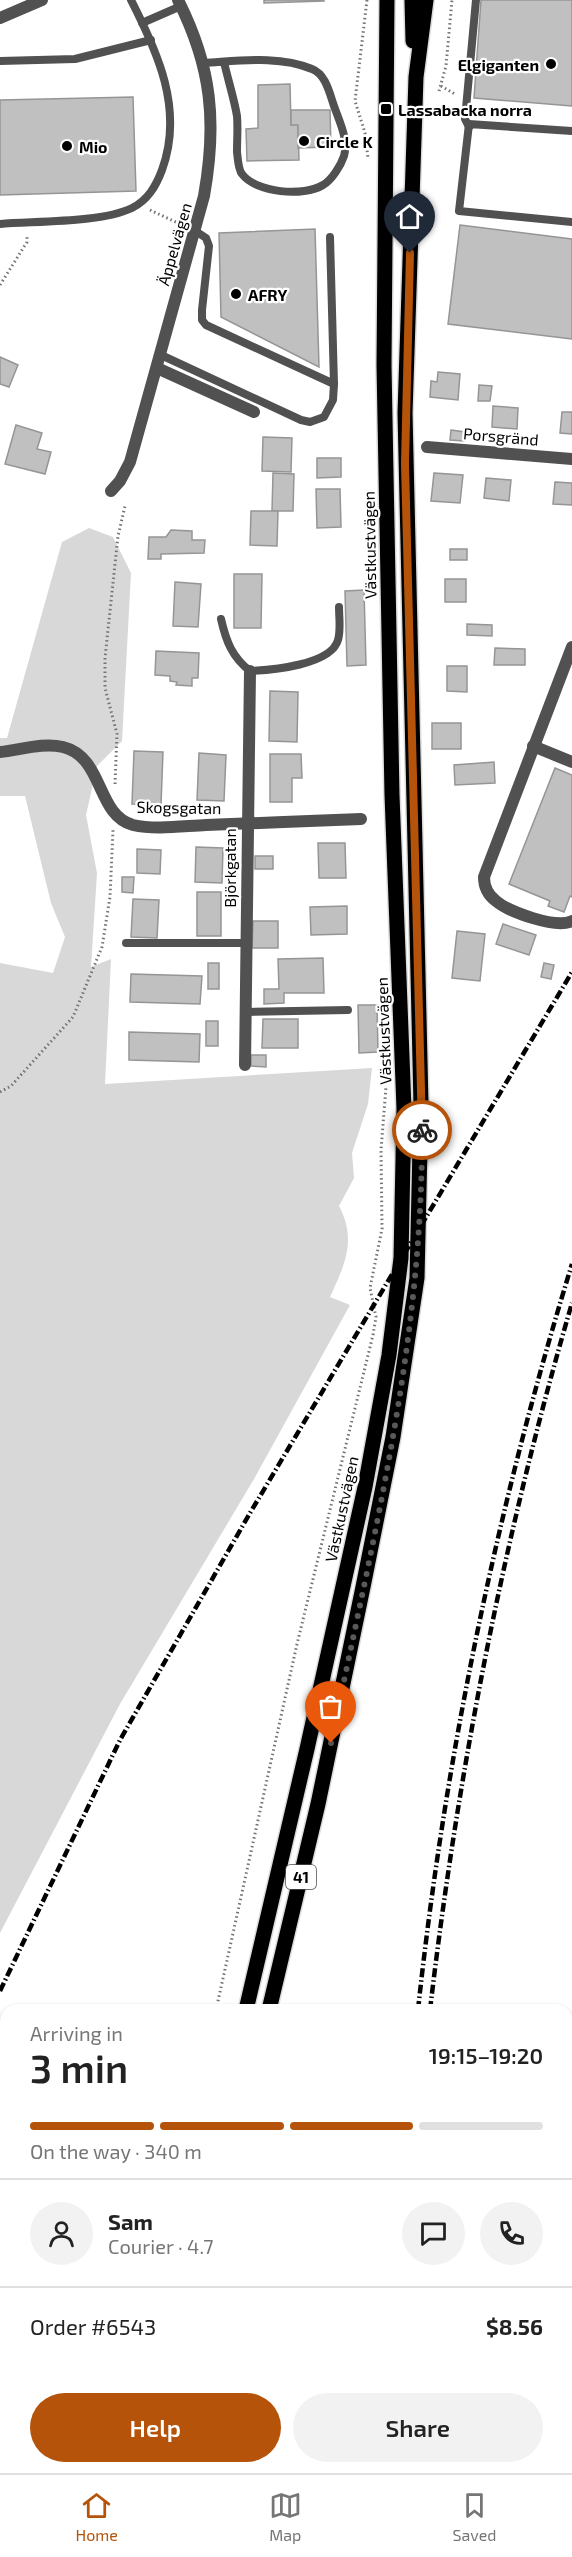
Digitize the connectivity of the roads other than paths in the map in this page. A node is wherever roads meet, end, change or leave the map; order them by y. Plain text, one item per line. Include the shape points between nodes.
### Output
1 (42, 0) edge
2 (131, 0) edge
3 (387, 0) edge
4 (412, 0) edge
5 (426, 0) edge
6 (476, 0) edge
7 (180, 3) edge
8 (0, 18) edge
9 (142, 23) junction
10 (151, 40) junction
11 (0, 62) edge
12 (224, 62) junction
13 (204, 63) junction
14 (416, 77) junction
15 (469, 127) junction
16 (572, 131) edge
17 (572, 222) edge
18 (0, 224) edge
19 (194, 230) junction
20 (330, 237) dead end
21 (161, 355) junction
22 (157, 369) junction
23 (334, 384) junction
24 (254, 412) dead end
25 (427, 447) dead end
26 (572, 459) edge
27 (111, 491) dead end
28 (339, 607) dead end
29 (221, 619) dead end
30 (572, 647) edge
31 (250, 671) junction
32 (533, 746) junction
33 (0, 752) edge
34 (572, 762) edge
35 (361, 819) dead end
36 (246, 824) junction
37 (572, 921) edge
38 (126, 943) dead end
39 (245, 943) junction
40 (348, 1010) dead end
41 (245, 1012) junction
42 (245, 1065) dead end
43 (247, 2004) edge
44 (270, 2004) edge

1 - 8 street
2 - 9 lane
3 - 43 main road, Västkustvägen / 41 via 384,364 392,795 404,1109 401,1258 369,1466
4 - 14 main road, 41
5 - 14 main road, 41
6 - 15 lane via 465,119
7 - 9 lane
7 - 13 street, Äppelvägen
9 - 10 lane
10 - 11 lane via 75,59
10 - 18 lane via 167,88 171,130 153,190 138,205 115,213
12 - 12 lane via 293,62 316,70 325,81 345,139 345,154 323,186 297,192 274,190 255,186 241,173 237,115
12 - 13 lane
13 - 19 street, Äppelvägen via 213,124 210,160
14 - 44 main road, 41 via 405,423 421,1092 417,1278 393,1437 368,1564
15 - 16 lane via 470,124
15 - 17 lane via 459,211
19 - 21 street, Äppelvägen
19 - 23 lane via 206,238 209,246 202,310 206,325
20 - 23 lane
21 - 22 street, Äppelvägen
21 - 23 lane via 310,422 330,410
22 - 24 street
22 - 27 street, Äppelvägen via 130,462
25 - 26 street, Porsgränd
28 - 31 lane via 338,641 325,655 288,667
29 - 31 lane via 230,650
30 - 32 street
31 - 36 street, Björkgatan
32 - 34 street
32 - 37 street via 486,868 484,884 498,903 542,921
33 - 36 street, Skogsgatan via 53,746 75,752 92,767 112,811 132,825
35 - 36 street, Skogsgatan
36 - 39 street, Björkgatan
38 - 39 lane
39 - 41 street, Björkgatan
40 - 41 lane
41 - 42 street, Björkgatan

